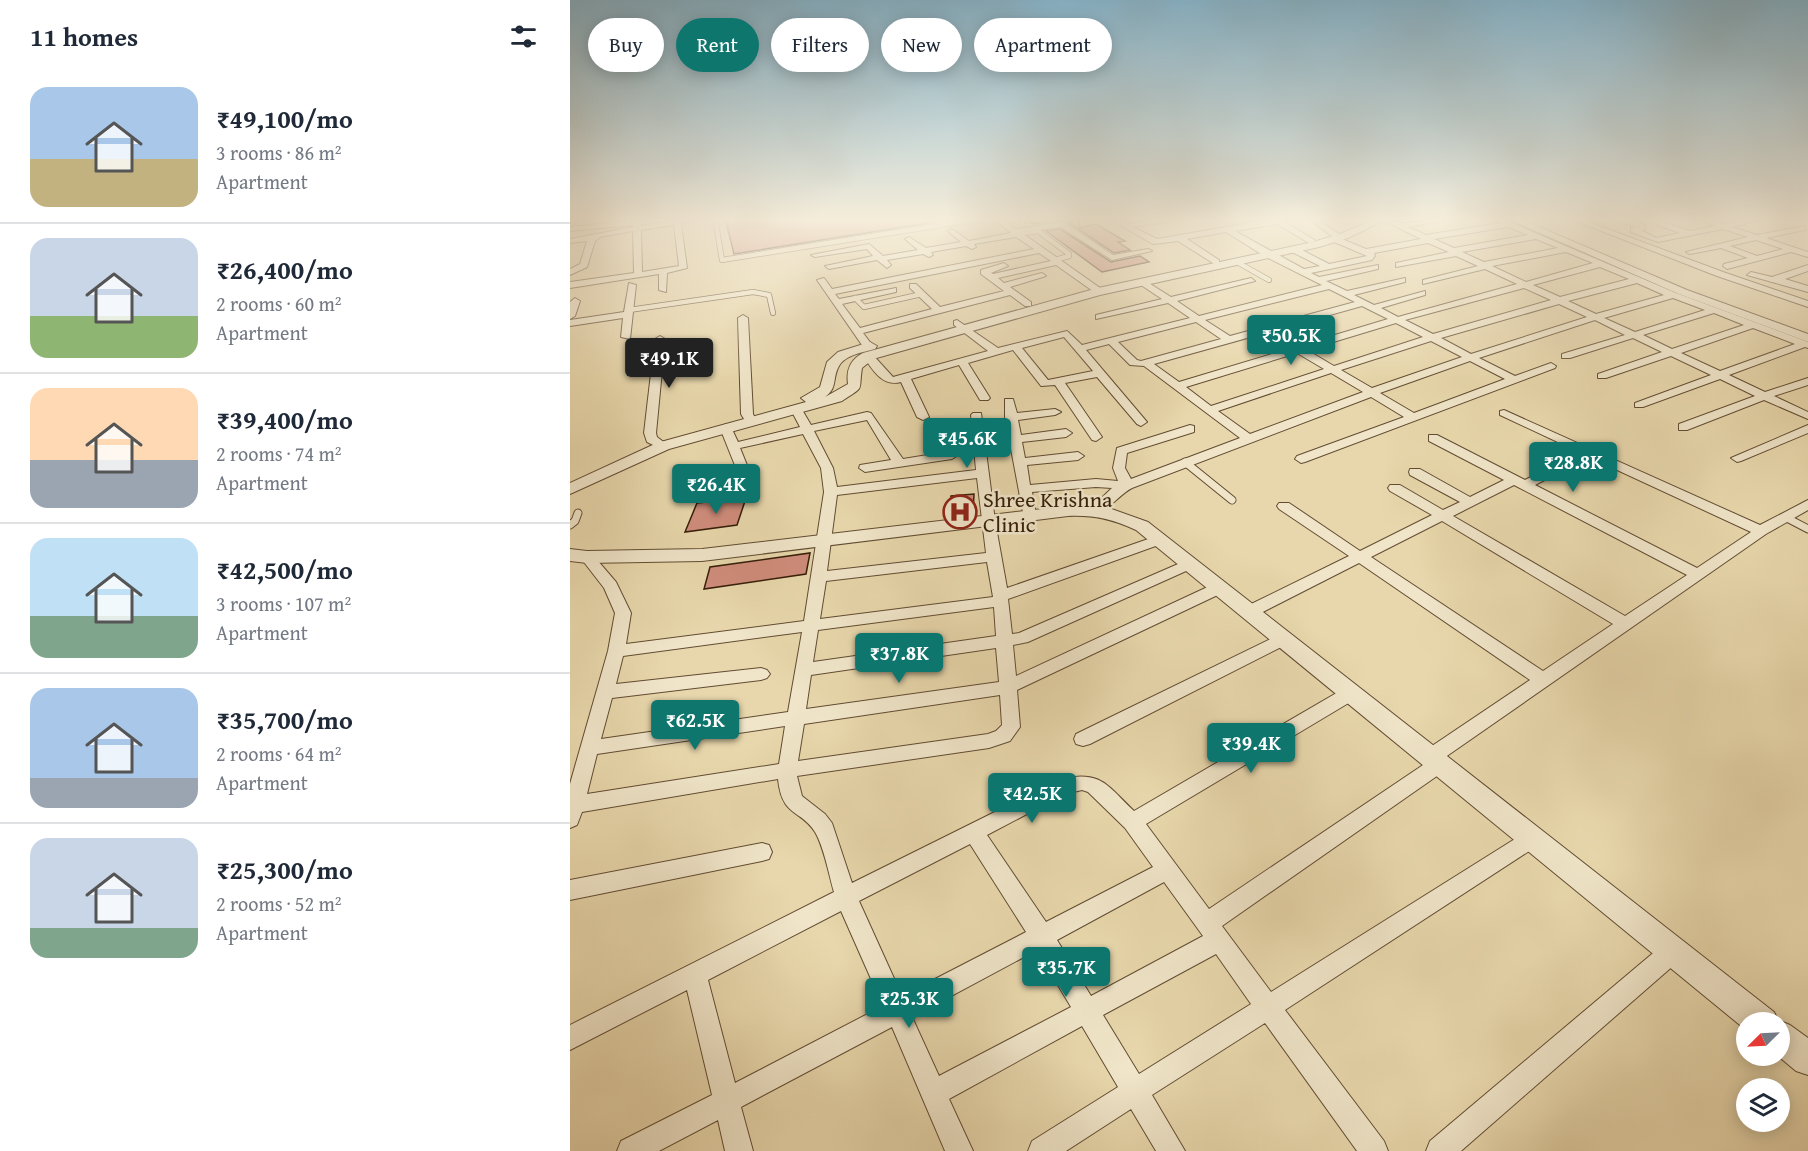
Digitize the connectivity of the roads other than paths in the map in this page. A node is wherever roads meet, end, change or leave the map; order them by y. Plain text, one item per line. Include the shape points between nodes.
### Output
1 (605, 272) edge
2 (638, 272) junction
3 (663, 272) joint
4 (893, 272) edge
5 (922, 272) edge
6 (986, 272) edge
7 (1062, 272) edge
8 (1070, 272) edge
9 (1172, 272) edge
10 (1194, 272) edge
11 (1254, 272) edge
12 (1303, 272) edge
13 (1354, 272) edge
14 (1464, 272) edge
15 (1498, 272) edge
16 (1571, 272) edge
17 (1618, 272) edge
18 (1634, 272) edge
19 (1654, 272) edge
20 (1714, 272) edge
21 (1743, 272) edge
22 (1797, 272) joint
23 (896, 275) junction
24 (1808, 275) edge
25 (956, 276) dead end
26 (1778, 279) junction
27 (821, 280) dead end
28 (842, 280) dead end
29 (1269, 280) dead end
30 (1318, 280) junction
31 (1402, 280) dead end
32 (1637, 280) junction
33 (1251, 281) dead end
34 (1426, 282) dead end
35 (1143, 283) junction
36 (1525, 284) junction
37 (570, 285) edge
38 (632, 285) dead end
39 (913, 286) junction
40 (1329, 286) junction
41 (1006, 289) junction
42 (1808, 289) edge
43 (663, 290) dead end
44 (1096, 290) junction
45 (830, 292) junction
46 (1422, 293) dead end
47 (922, 294) junction
48 (1346, 294) junction
49 (1673, 295) junction
50 (1286, 297) junction
51 (855, 298) junction
52 (1170, 300) junction
53 (1558, 300) junction
54 (574, 301) dead end
55 (837, 302) junction
56 (1028, 304) junction
57 (1808, 304) edge
58 (1367, 305) junction
59 (939, 311) junction
60 (1712, 311) junction
61 (629, 313) junction
62 (773, 314) dead end
63 (1319, 315) junction
64 (570, 316) edge
65 (1594, 316) junction
66 (1099, 317) dead end
67 (743, 318) dead end
68 (1199, 319) junction
69 (1396, 320) junction
70 (570, 323) edge
71 (1753, 325) junction
72 (962, 326) junction
73 (1808, 330) edge
74 (858, 331) junction
75 (1632, 334) junction
76 (1431, 337) junction
77 (626, 338) dead end
78 (660, 339) dead end
79 (1229, 340) junction
80 (1111, 341) junction
81 (1807, 342) edge
82 (1015, 346) junction
83 (1081, 348) junction
84 (1298, 349) junction
85 (868, 351) junction
86 (995, 351) junction
87 (1674, 353) junction
88 (1566, 356) dead end
89 (1471, 357) junction
90 (962, 361) junction
91 (1146, 363) junction
92 (1551, 366) dead end
93 (1333, 369) junction
94 (1101, 373) junction
95 (1718, 374) junction
96 (1602, 376) dead end
97 (905, 378) junction
98 (1515, 380) junction
99 (1058, 381) junction
100 (1808, 381) edge
101 (1177, 386) junction
102 (1372, 393) junction
103 (1764, 396) junction
104 (984, 398) dead end
105 (1009, 401) dead end
106 (1639, 405) dead end
107 (797, 410) junction
108 (1209, 410) junction
109 (1055, 412) dead end
110 (1504, 413) dead end
111 (977, 415) dead end
112 (1808, 416) edge
113 (923, 417) dead end
114 (1011, 417) junction
115 (1413, 417) junction
116 (749, 418) junction
117 (1141, 422) dead end
118 (726, 428) junction
119 (806, 428) junction
120 (1683, 428) dead end
121 (1190, 429) dead end
122 (1808, 429) edge
123 (1066, 433) dead end
124 (1096, 437) dead end
125 (1248, 438) junction
126 (1433, 438) dead end
127 (1015, 439) junction
128 (658, 442) junction
129 (735, 446) junction
130 (1589, 452) junction
131 (952, 455) dead end
132 (1078, 456) dead end
133 (1737, 458) dead end
134 (1301, 459) dead end
135 (1020, 462) junction
136 (1185, 462) junction
137 (899, 463) junction
138 (865, 468) dead end
139 (1063, 472) junction
140 (1415, 472) dead end
141 (983, 473) junction
142 (570, 477) edge
143 (747, 480) dead end
144 (1519, 483) junction
145 (1127, 485) junction
146 (1395, 488) dead end
147 (570, 489) edge
148 (1024, 489) junction
149 (831, 492) junction
150 (1232, 500) dead end
151 (1470, 502) junction
152 (1808, 504) edge
153 (1284, 506) dead end
154 (1097, 509) junction
155 (578, 513) dead end
156 (1029, 515) junction
157 (1443, 516) junction
158 (1785, 518) junction
159 (988, 521) junction
160 (570, 525) edge
161 (1808, 529) edge
162 (1761, 531) junction
163 (1159, 540) junction
164 (825, 541) junction
165 (578, 556) edge
166 (993, 557) junction
167 (1360, 557) junction
168 (1190, 564) junction
169 (1699, 575) junction
170 (819, 578) junction
171 (1219, 588) junction
172 (1001, 599) junction
173 (1249, 612) junction
174 (1626, 624) junction
175 (812, 625) junction
176 (1283, 639) junction
177 (1004, 641) junction
178 (616, 651) junction
179 (804, 670) junction
180 (761, 675) dead end
181 (1543, 680) junction
182 (1008, 687) junction
183 (604, 692) junction
184 (1351, 693) junction
185 (796, 717) junction
186 (1083, 739) dead end
187 (589, 748) junction
188 (1435, 760) junction
189 (787, 770) junction
190 (572, 812) edge
191 (1132, 822) junction
192 (974, 831) junction
193 (1533, 838) junction
194 (762, 852) dead end
195 (1167, 870) junction
196 (570, 890) edge
197 (846, 897) junction
198 (1213, 932) junction
199 (1041, 935) junction
200 (1673, 951) junction
201 (695, 974) junction
202 (1268, 1007) junction
203 (897, 1011) junction
204 (1087, 1011) junction
205 (1749, 1012) edge
206 (570, 1038) edge
207 (1790, 1045) edge
208 (1808, 1059) edge
209 (1135, 1092) junction
210 (934, 1093) junction
211 (726, 1101) junction
212 (631, 1151) edge
213 (739, 1151) edge
214 (959, 1151) edge
215 (1042, 1151) edge
216 (1171, 1151) edge
217 (1374, 1151) edge
218 (1440, 1151) edge

1 - 2 street
2 - 3 street
2 - 37 street
3 - 43 street
4 - 23 street
5 - 23 street
6 - 41 street
7 - 41 street
8 - 44 street
9 - 44 street
10 - 35 street
11 - 29 lane
12 - 30 street
13 - 30 street
14 - 34 street
15 - 36 street
16 - 36 street
17 - 32 street
18 - 81 street
19 - 73 street
20 - 57 street
21 - 26 street
22 - 24 street
22 - 26 street
23 - 28 street
23 - 45 street
25 - 39 street
26 - 42 street
27 - 45 street
30 - 40 street
31 - 48 street
32 - 49 street
32 - 53 street
33 - 52 street
35 - 44 street
35 - 52 street
36 - 53 street
36 - 69 street
38 - 61 street
39 - 47 street
39 - 51 street
40 - 48 street
40 - 50 street
41 - 56 street
41 - 59 street
44 - 56 street
44 - 72 street
45 - 55 street
46 - 58 street
47 - 51 lane via 870,307 862,306
47 - 59 street
48 - 58 street
49 - 60 street
49 - 65 street
50 - 63 street
50 - 68 street
51 - 55 street
52 - 66 street
52 - 68 street
53 - 65 street
53 - 76 street
54 - 64 street
55 - 74 street
56 - 72 street
58 - 63 street
58 - 69 street
59 - 74 street
60 - 71 street
60 - 75 street
61 - 62 lane via 760,294 769,295
61 - 70 street
61 - 77 street
63 - 79 street
65 - 75 street
65 - 89 street
67 - 116 street
68 - 79 street
68 - 80 street
69 - 76 street
69 - 84 street
71 - 81 street
71 - 87 street
72 - 85 street
72 - 86 street
74 - 85 street
75 - 87 street
75 - 88 street
76 - 89 street
76 - 93 street
78 - 128 street via 650,433 651,439
79 - 91 street
80 - 83 street
80 - 91 street via 1134,363
81 - 95 street
82 - 83 street via 1062,334 1070,336
82 - 86 street
82 - 99 street via 1045,384
83 - 94 street
84 - 93 street
84 - 101 street
85 - 97 street via 887,380
85 - 107 street via 855,365 855,386 848,392
85 - 116 street via 843,356 832,365 830,385 825,392
86 - 90 street
87 - 95 street
87 - 96 street
89 - 98 street
89 - 102 street
90 - 97 street
90 - 104 street
91 - 101 street
92 - 98 street
93 - 102 street
93 - 108 street
94 - 99 street
94 - 117 street
95 - 103 street
95 - 106 street
97 - 113 street
98 - 115 street
99 - 124 street
100 - 103 street
101 - 108 street
102 - 115 street
102 - 125 street
103 - 112 street
103 - 120 street
105 - 114 street
107 - 116 street
107 - 119 street
108 - 125 street
109 - 114 street
110 - 130 street
111 - 141 street
114 - 127 street
115 - 134 street
116 - 118 street
116 - 128 street
118 - 128 street
118 - 129 street
119 - 129 street
119 - 137 street via 867,415
119 - 149 street via 827,468
121 - 145 street via 1121,451 1119,468
122 - 133 street
123 - 127 street
125 - 136 street
126 - 144 street
127 - 135 street
128 - 142 street
128 - 147 street
129 - 143 street
130 - 144 street
130 - 162 street
131 - 137 street
132 - 139 street
135 - 139 street
135 - 148 street
136 - 145 street
136 - 150 lane
137 - 138 street
139 - 145 street via 1096,483
139 - 148 street
140 - 151 street
141 - 149 street
141 - 159 street
144 - 151 street
144 - 169 street
145 - 154 street
146 - 157 street
148 - 156 street
149 - 164 street
151 - 157 street
152 - 158 street
153 - 167 street
154 - 156 street
154 - 163 street via 1117,513
155 - 160 lane
156 - 159 street
157 - 167 street
157 - 174 street
158 - 161 lane
158 - 162 street
159 - 164 street
159 - 166 street
162 - 169 street
163 - 168 street
163 - 172 street
164 - 165 street via 702,555
164 - 170 street
165 - 178 street via 611,586 622,614
166 - 170 street
166 - 172 street
167 - 173 street
167 - 181 street
168 - 171 street
168 - 177 street via 1030,635
169 - 174 street
170 - 175 street
171 - 173 street
171 - 182 street
172 - 175 street
172 - 177 street
173 - 176 street
174 - 181 street
175 - 178 street
175 - 179 street
176 - 184 street
176 - 186 street
177 - 179 street
177 - 182 street
178 - 183 street
179 - 185 street
180 - 183 street
181 - 188 street
182 - 185 street
182 - 189 street via 1011,727 1003,736
183 - 187 street
184 - 188 street
184 - 191 street
185 - 187 street
185 - 189 street
187 - 190 street
188 - 193 street
188 - 198 street
189 - 190 street
189 - 197 street via 788,790 794,804 825,829
191 - 192 street via 1095,786 1082,782 1061,787
191 - 195 street
192 - 197 street
192 - 199 street
193 - 200 street
193 - 202 street
194 - 196 street
195 - 198 street
195 - 199 street
197 - 201 street
197 - 203 street
198 - 202 street
198 - 204 street
199 - 203 street
199 - 204 street
200 - 205 street
200 - 218 street
201 - 206 street
201 - 211 street
202 - 209 street
202 - 217 street
203 - 210 street
203 - 211 street
204 - 209 street
204 - 210 street
207 - 208 street
209 - 215 street
209 - 216 street
210 - 214 street
211 - 212 street
211 - 213 street

